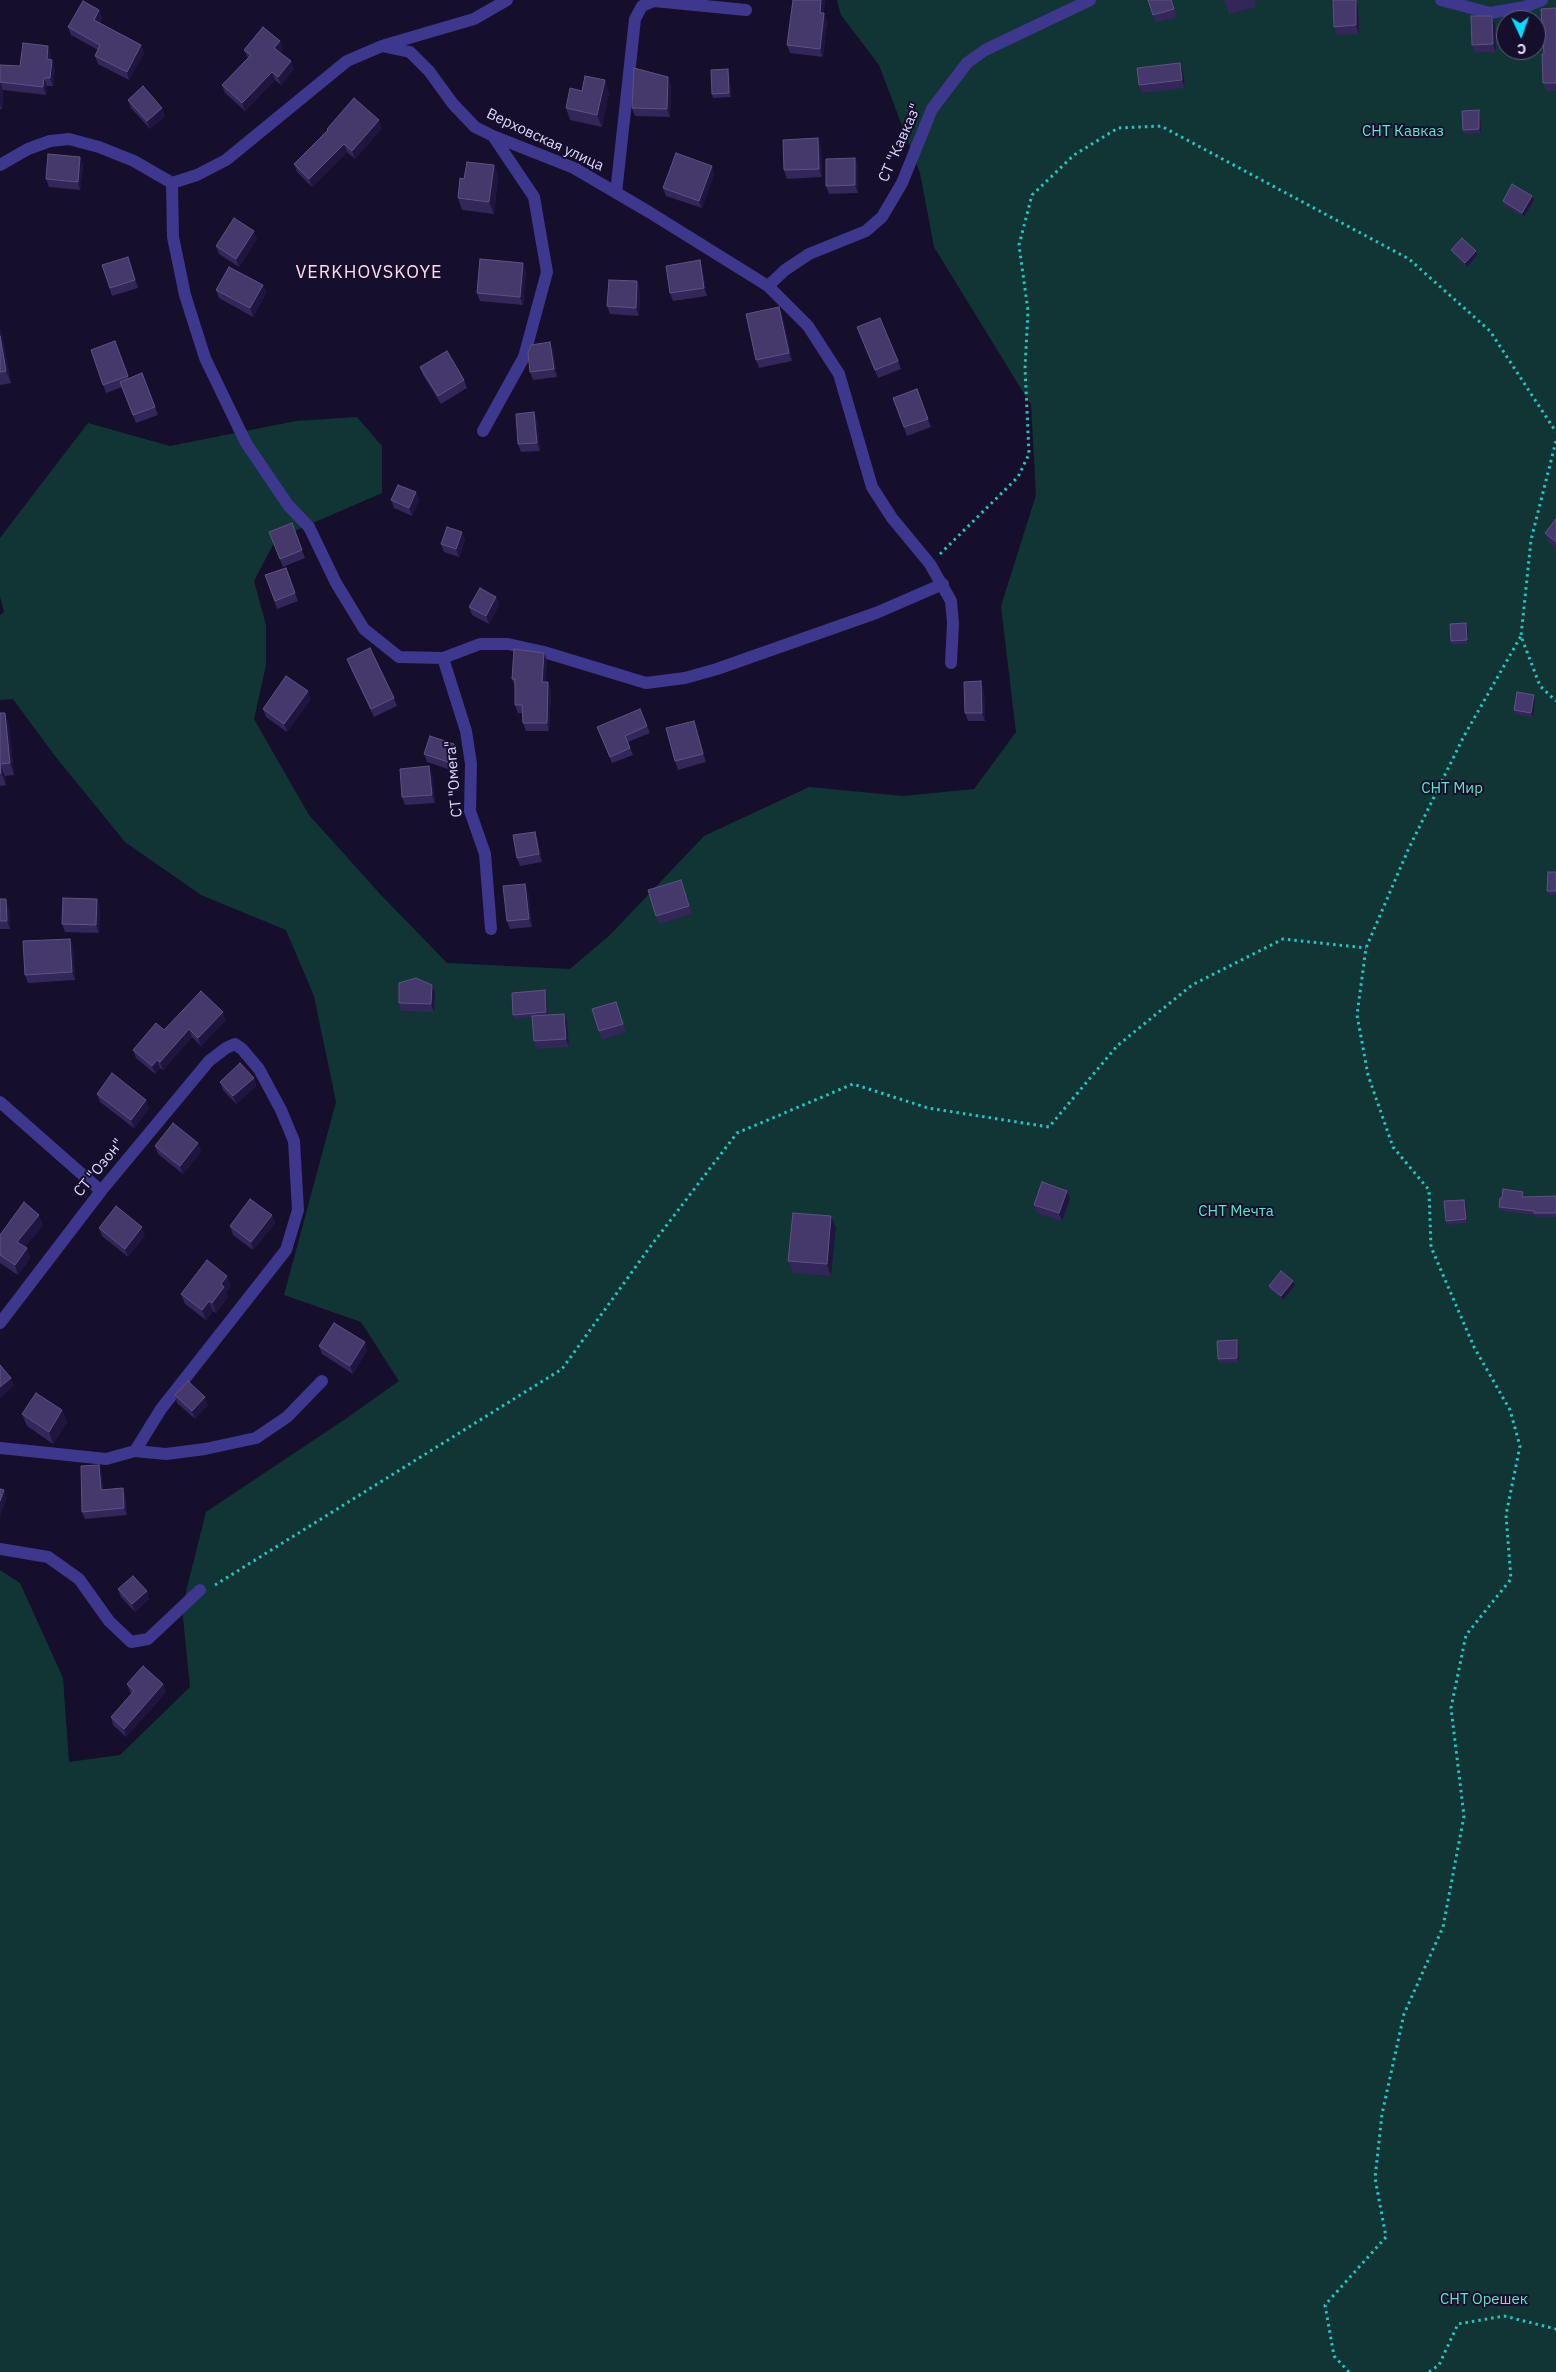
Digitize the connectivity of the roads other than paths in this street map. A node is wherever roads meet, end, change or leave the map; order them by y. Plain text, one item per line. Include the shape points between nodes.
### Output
1 (507, 0) edge
2 (1090, 0) edge
3 (1442, 0) edge
4 (1542, 0) edge
5 (746, 10) dead end
6 (382, 46) junction
7 (493, 136) junction
8 (0, 164) edge
9 (172, 183) junction
10 (616, 193) junction
11 (768, 286) junction
12 (483, 431) dead end
13 (944, 584) junction
14 (443, 658) junction
15 (950, 663) dead end
16 (491, 929) dead end
17 (0, 1102) edge
18 (102, 1191) junction
19 (0, 1323) edge
20 (322, 1381) dead end
21 (0, 1448) edge
22 (135, 1451) junction
23 (0, 1548) edge
24 (200, 1590) road end

1 - 6 street via 474,19
2 - 11 street, СТ "Кавказ" via 985,50 968,63 932,109 902,183 882,216 866,231 809,254
3 - 4 street via 1490,13 1525,8
5 - 10 street via 654,1 642,6 635,19
6 - 7 street, Верховская улица via 410,52 464,116
6 - 9 street via 347,61 226,160
7 - 10 street, Верховская улица via 574,168
7 - 12 street via 534,197 548,272 524,357
8 - 9 street via 50,141 69,140 99,147 134,161
9 - 14 street via 173,237 185,295 205,358 246,443 288,505 309,527 336,583 364,629 399,658
10 - 11 street, Верховская улица
11 - 13 street, Верховская улица via 808,326 839,374 872,487
13 - 14 street via 876,613 686,678 646,683 508,644 480,644
13 - 15 street, Верховская улица via 951,600 953,623
14 - 16 street, СТ "Омега" via 466,731 471,764 470,811 484,854
17 - 18 street
18 - 19 street, СТ "Озон"
18 - 22 street, СТ "Озон" via 209,1061 235,1044 242,1049 259,1070 294,1141 298,1210 286,1250 161,1409
20 - 22 street via 287,1417 256,1438 166,1454
21 - 22 street via 106,1460
23 - 24 street via 48,1558 79,1579 109,1621 131,1642 148,1639

